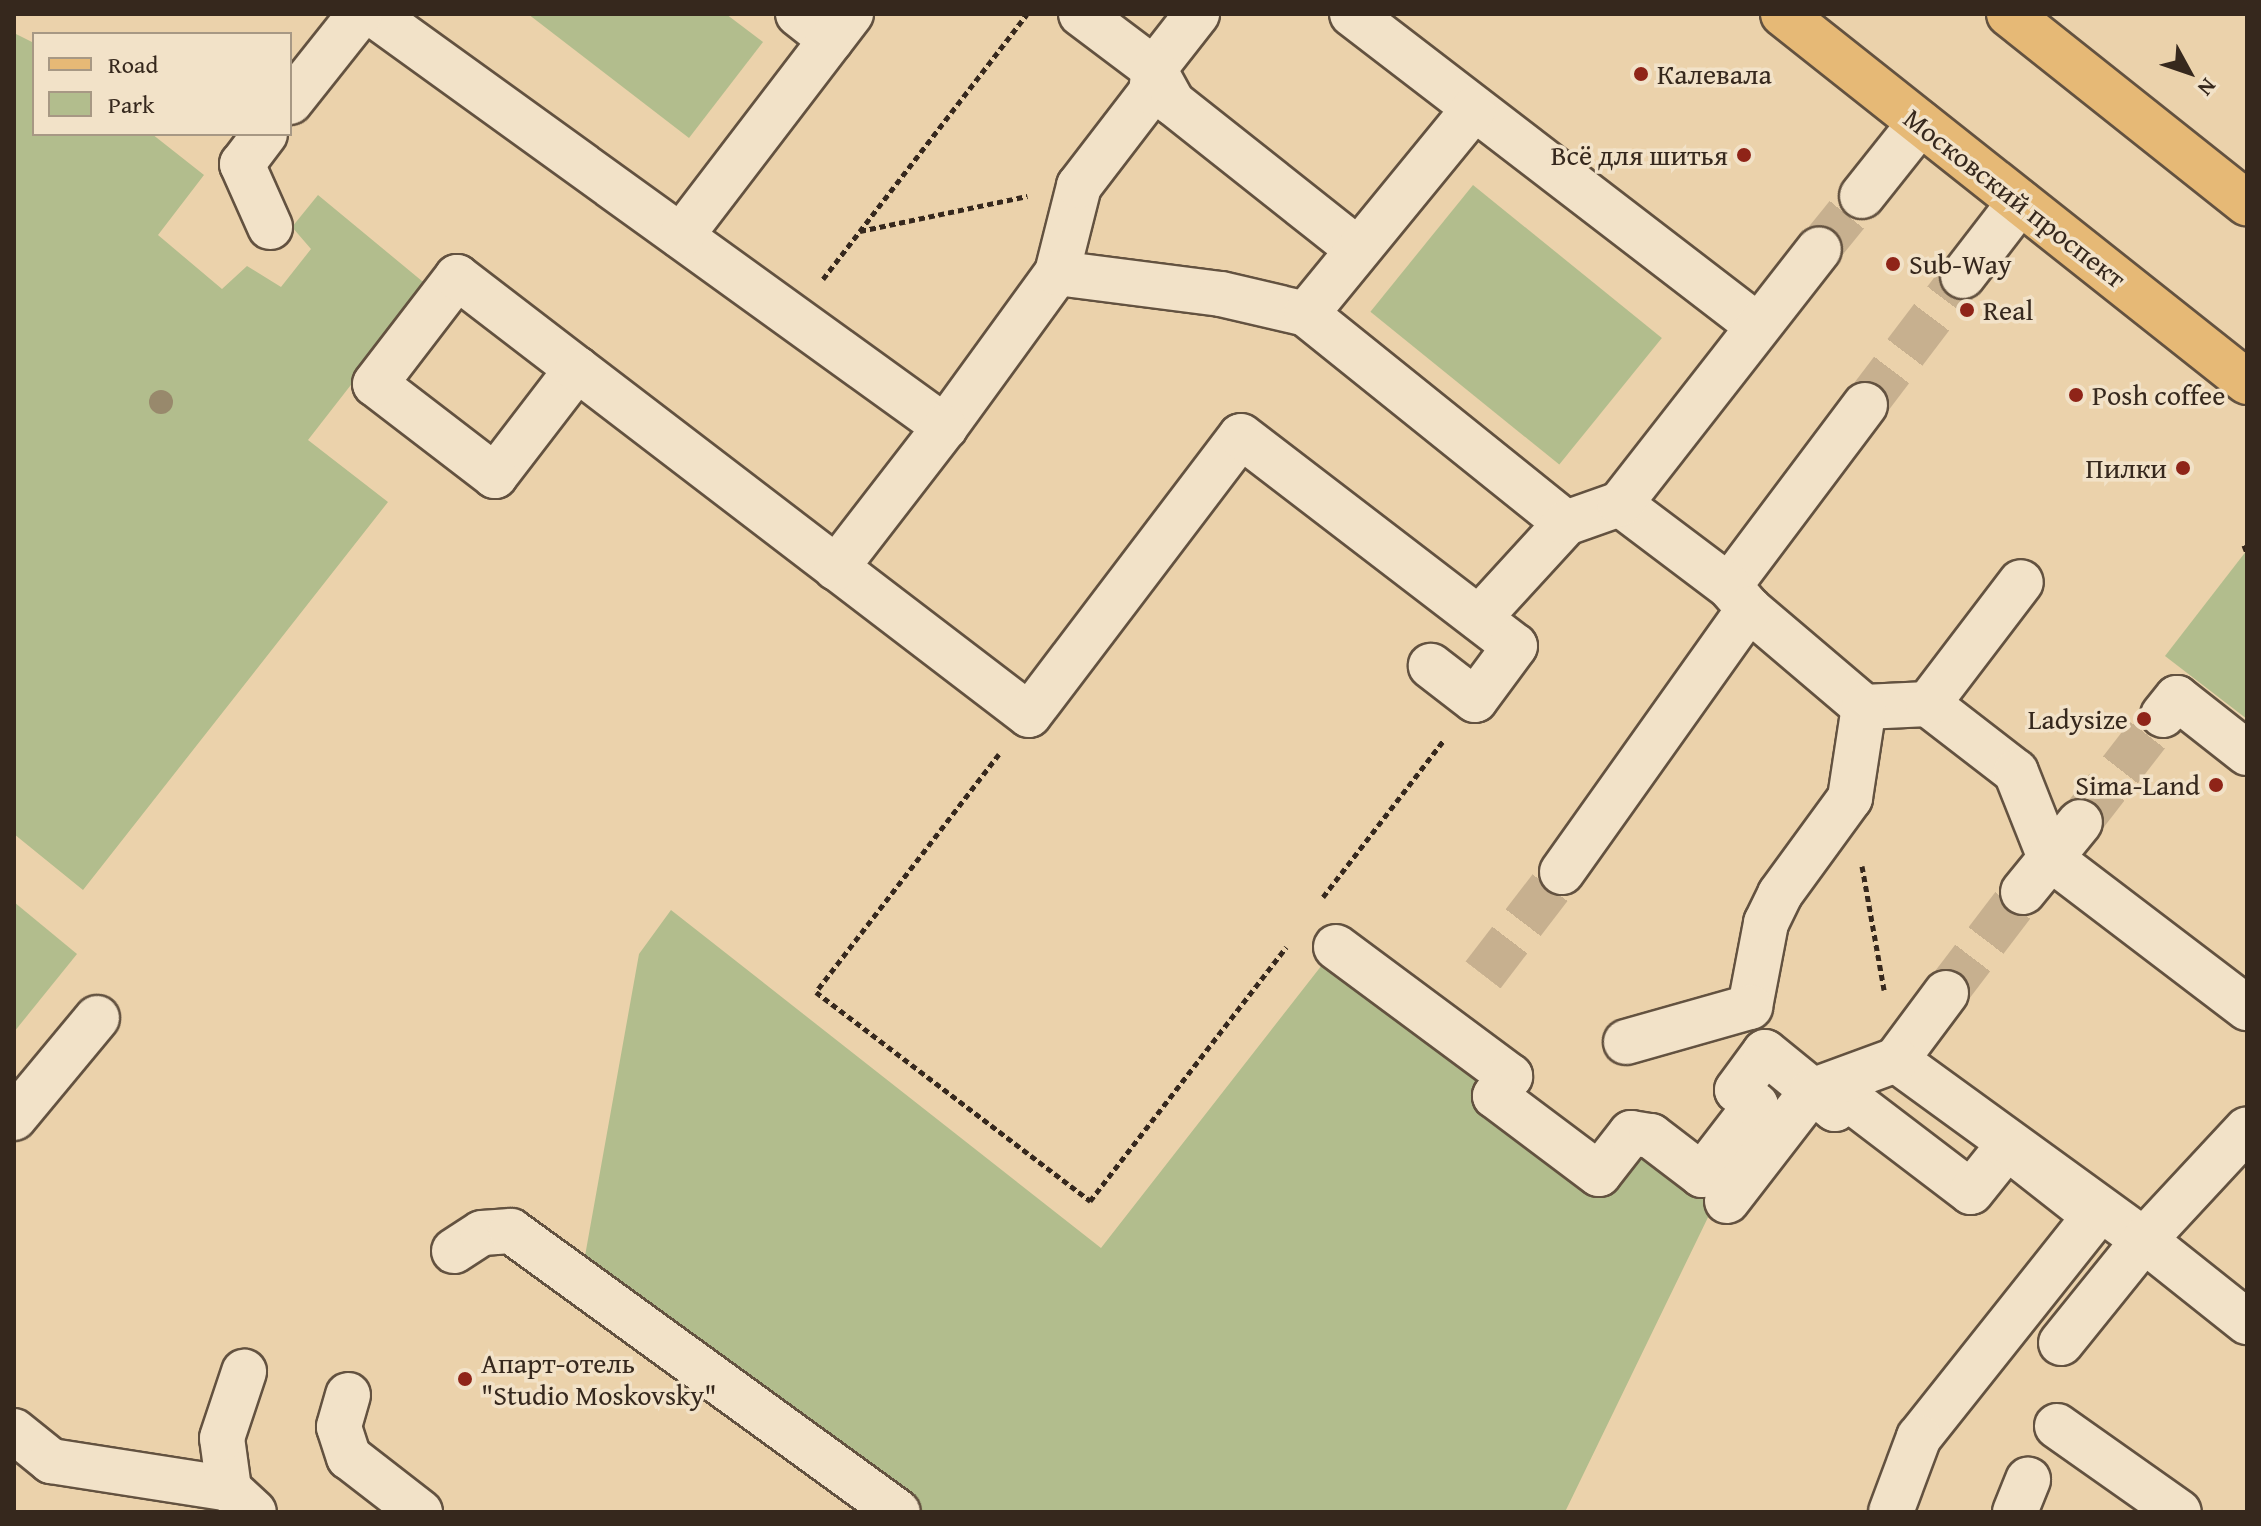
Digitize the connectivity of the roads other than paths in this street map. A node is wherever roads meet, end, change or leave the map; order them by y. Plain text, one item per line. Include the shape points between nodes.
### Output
1 (360, 14) edge
2 (373, 14) edge
3 (1081, 14) edge
4 (1197, 14) edge
5 (1352, 14) edge
6 (1783, 14) edge
7 (2009, 14) edge
8 (827, 23) edge
9 (1154, 69) junction
10 (292, 99) edge
11 (1473, 110) junction
12 (1920, 123) junction
13 (263, 136) edge
14 (1862, 196) tunnel mouth
15 (2020, 202) junction
16 (2247, 203) edge
17 (270, 227) dead end
18 (681, 236) junction
19 (1357, 249) junction
20 (1819, 249) tunnel mouth
21 (1057, 273) junction
22 (1963, 276) tunnel mouth
23 (1306, 314) junction
24 (1758, 326) junction
25 (577, 369) junction
26 (2247, 382) edge
27 (1865, 405) tunnel mouth
28 (945, 427) junction
29 (1620, 504) junction
30 (1566, 523) junction
31 (836, 568) junction
32 (2021, 582) dead end
33 (1739, 598) junction
34 (1479, 618) junction
35 (1431, 666) dead end
36 (1928, 704) junction
37 (1864, 707) junction
38 (2163, 715) tunnel mouth
39 (2247, 753) edge
40 (2080, 822) tunnel mouth
41 (2050, 858) junction
42 (1562, 872) tunnel mouth
43 (2023, 892) tunnel mouth
44 (1336, 947) dead end
45 (1946, 993) tunnel mouth
46 (1750, 1007) junction
47 (2247, 1008) edge
48 (97, 1018) dead end
49 (1626, 1042) dead end
50 (1896, 1060) junction
51 (1820, 1088) junction
52 (14, 1118) edge
53 (2247, 1129) edge
54 (1727, 1201) dead end
55 (2144, 1240) junction
56 (454, 1251) dead end
57 (2247, 1322) edge
58 (2061, 1343) dead end
59 (244, 1372) dead end
60 (348, 1395) dead end
61 (2057, 1426) dead end
62 (14, 1431) edge
63 (242, 1500) edge
64 (420, 1512) edge
65 (898, 1512) edge
66 (1891, 1512) edge
67 (2179, 1512) edge

1 - 10 lane
2 - 18 lane
3 - 9 lane
4 - 9 lane
5 - 11 lane
6 - 12 main road, Московский проспект
7 - 16 main road
8 - 18 lane
9 - 19 lane via 1173,103
9 - 21 lane via 1151,92 1079,186
11 - 19 lane
11 - 24 lane
12 - 14 lane
12 - 15 main road, Московский проспект
13 - 17 lane via 242,164
15 - 22 lane
15 - 26 main road, Московский проспект
18 - 28 lane
19 - 23 lane
20 - 24 lane
21 - 23 lane via 1221,294
21 - 28 lane
23 - 30 lane
24 - 29 lane
25 - 25 lane via 457,277 375,384 495,476
25 - 31 lane
27 - 33 lane
28 - 31 lane
29 - 30 lane
29 - 33 lane
30 - 34 lane
31 - 34 lane via 1029,715 1241,436
32 - 36 lane
33 - 37 lane
33 - 42 lane
34 - 35 lane via 1515,646 1475,700
36 - 37 lane
36 - 41 lane via 2016,772
37 - 46 lane via 1850,798 1780,894 1766,923
38 - 39 lane via 2177,698
40 - 41 lane
41 - 43 lane
41 - 47 lane
44 - 51 lane via 1510,1076 1495,1096 1599,1174 1631,1133 1651,1136 1702,1175 1756,1105 1737,1090 1765,1052
45 - 50 lane
46 - 49 lane
46 - 51 lane
48 - 52 lane
50 - 51 lane
50 - 55 lane
51 - 54 lane
51 - 66 lane via 1835,1109 1845,1096 1971,1192 2007,1147 2095,1216 1919,1437
53 - 55 lane
55 - 57 lane
55 - 58 lane
56 - 65 lane via 482,1233 511,1231
59 - 63 lane via 222,1438
60 - 64 lane via 339,1427 349,1457
61 - 67 lane
62 - 63 lane via 51,1461

